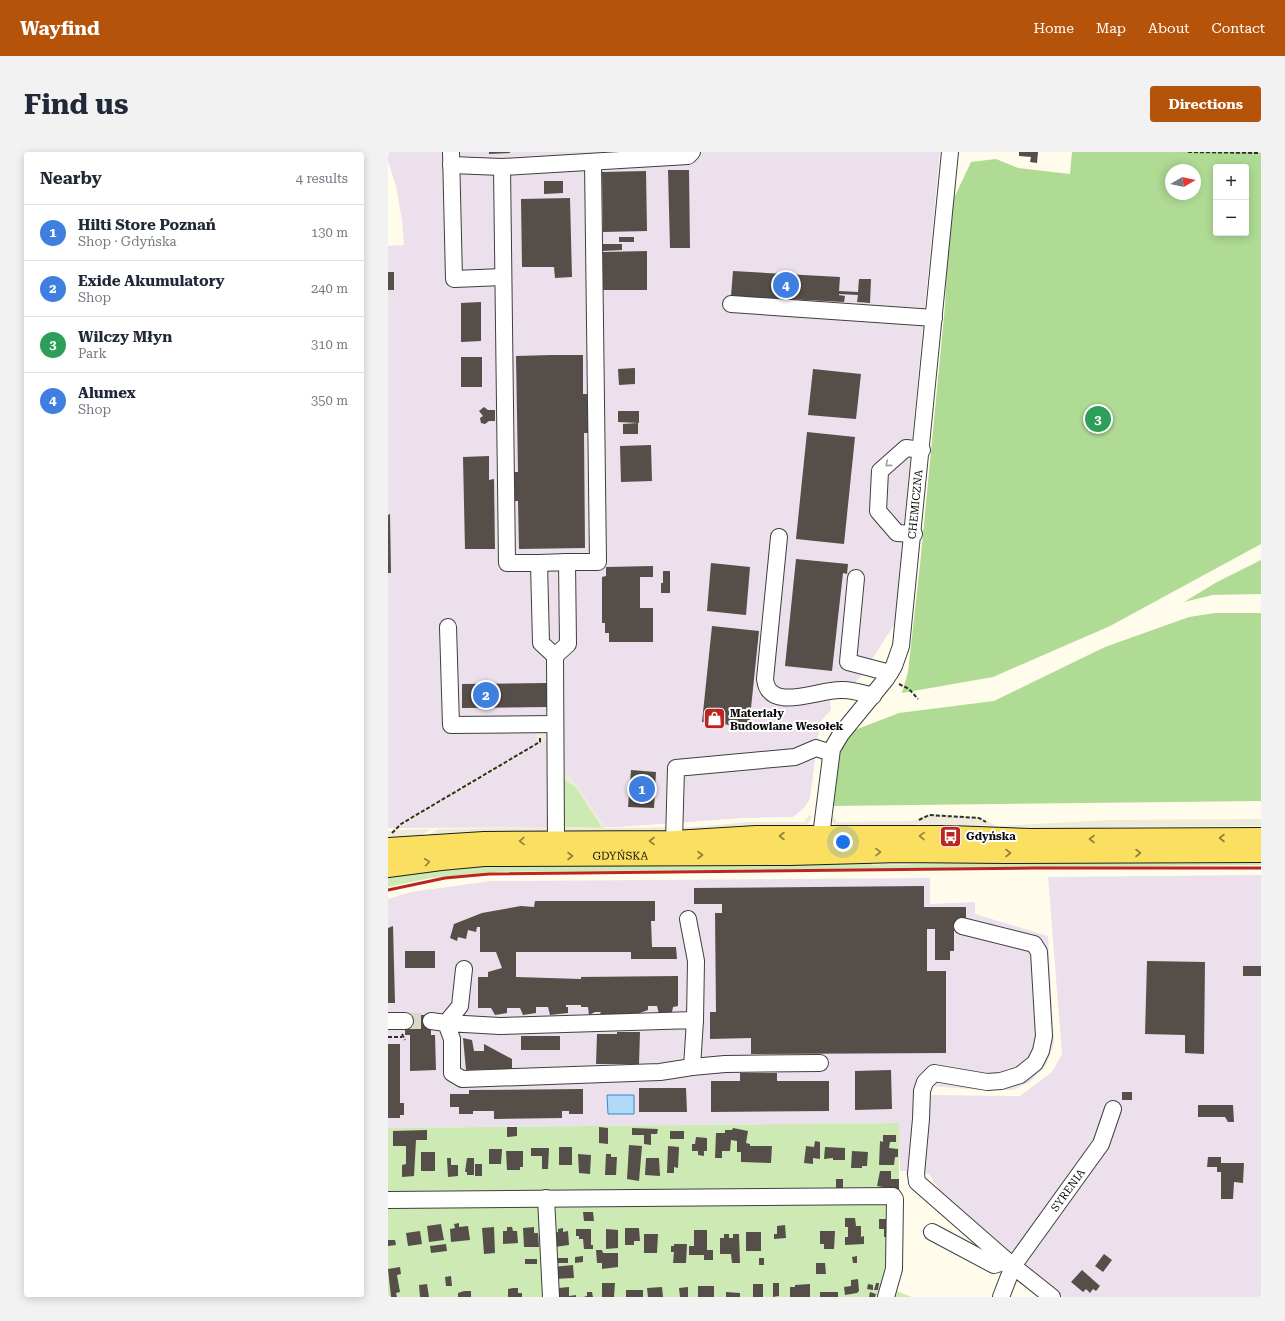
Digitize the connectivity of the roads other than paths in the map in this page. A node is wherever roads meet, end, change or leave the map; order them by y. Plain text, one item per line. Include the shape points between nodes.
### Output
1 (692, 152) edge
2 (950, 152) edge
3 (451, 159) edge
4 (593, 162) junction
5 (502, 167) junction
6 (503, 277) junction
7 (731, 304) dead end
8 (934, 318) junction
9 (922, 450) junction
10 (914, 534) junction
11 (779, 537) dead end
12 (567, 562) junction
13 (539, 563) junction
14 (856, 578) dead end
15 (448, 627) dead end
16 (555, 656) junction
17 (888, 676) junction
18 (873, 696) junction
19 (550, 730) junction
20 (831, 753) junction
21 (821, 836) junction
22 (1261, 838) edge
23 (390, 841) edge
24 (556, 841) junction
25 (674, 841) junction
26 (1261, 852) edge
27 (839, 853) junction
28 (790, 854) junction
29 (388, 867) edge
30 (688, 919) dead end
31 (962, 926) dead end
32 (464, 969) dead end
33 (695, 1020) junction
34 (388, 1022) edge
35 (438, 1022) junction
36 (403, 1029) tunnel mouth
37 (820, 1062) dead end
38 (692, 1067) junction
39 (1113, 1109) dead end
40 (546, 1198) junction
41 (388, 1200) edge
42 (932, 1232) dead end
43 (1010, 1264) junction
44 (551, 1297) edge
45 (886, 1297) edge
46 (1001, 1297) edge
47 (1052, 1297) edge

1 - 4 street via 688,156
2 - 8 street, CHEMICZNA
3 - 5 street
3 - 6 street via 454,279
4 - 5 street
4 - 12 street via 598,562
5 - 6 street
6 - 13 street via 507,563
7 - 8 street
8 - 9 street, CHEMICZNA
9 - 10 street, CHEMICZNA
9 -> 10 street via 906,448 880,471 878,511 897,533
10 - 17 street, CHEMICZNA via 902,641 899,654
11 - 18 street via 764,679 766,688 778,697 787,698 839,690 857,691
12 - 13 street
12 - 16 street via 568,644
13 - 16 street via 541,643
14 - 17 street via 848,662
15 - 19 street via 451,725
16 - 19 street
17 - 18 street, CHEMICZNA
18 - 20 street, CHEMICZNA via 841,734
19 - 24 street
20 - 21 street, CHEMICZNA
20 - 25 street via 816,748 795,757 676,768
22 -> 21 main road, GDYŃSKA via 1030,839
21 -> 25 main road, GDYŃSKA via 756,836
21 - 27 street
21 - 28 street
24 -> 23 main road, GDYŃSKA
25 -> 24 main road, GDYŃSKA
27 -> 26 main road, GDYŃSKA
27 - 28 main road, GDYŃSKA
29 -> 28 main road, GDYŃSKA via 477,857
30 - 33 street via 696,961
31 - 43 street via 1034,944 1040,952 1044,1036 1042,1051 1035,1063 1020,1075 1001,1081 987,1082 934,1073 925,1082 922,1091 922,1119 916,1174 918,1182
32 - 35 street via 460,1006
33 - 35 street via 500,1026
33 - 38 street
34 - 36 street
35 - 38 street via 452,1039 452,1074 462,1079 660,1072
37 - 38 street
39 - 43 street, SYRENIA via 1102,1144
40 - 41 street
40 - 44 street
40 - 45 street via 893,1196 895,1263
42 - 43 street via 994,1265
43 - 46 street, SYRENIA
43 - 47 street

